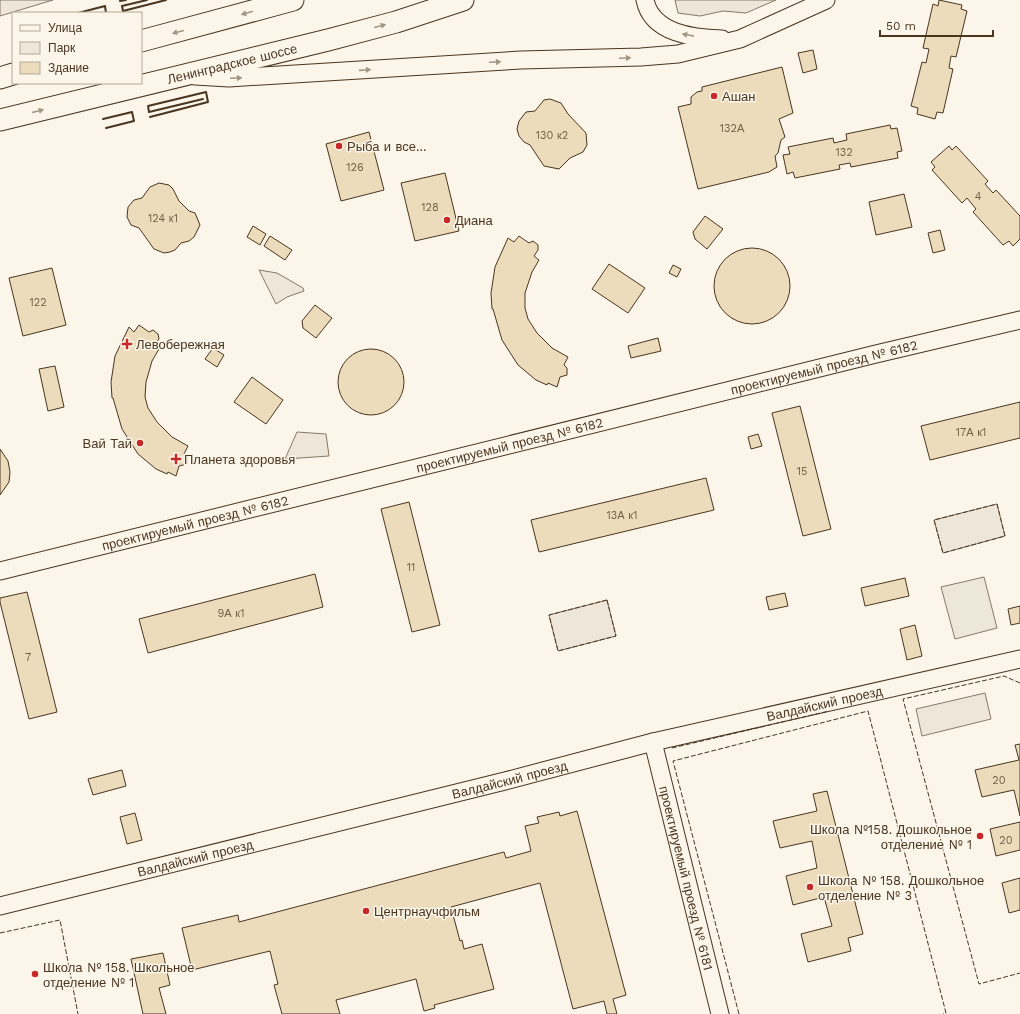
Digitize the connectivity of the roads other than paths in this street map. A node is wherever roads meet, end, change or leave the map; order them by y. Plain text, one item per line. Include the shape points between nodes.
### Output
1 (291, 0) edge
2 (463, 0) edge
3 (645, 0) edge
4 (826, 0) edge
5 (740, 39) junction
6 (142, 41) edge
7 (12, 74) edge
8 (183, 75) junction
9 (0, 78) edge
10 (0, 120) edge
11 (1020, 320) edge
12 (0, 571) edge
13 (1020, 659) edge
14 (653, 742) junction
15 (0, 906) edge
16 (720, 1014) edge

1 -> 6 main road
8 -> 2 main road, Ленинградское шоссе via 396,22
5 -> 3 street via 704,38 673,32 655,20
4 - 5 street
8 -> 5 street via 229,78 521,60 642,57 678,54
7 - 9 main road
10 -> 8 main road, Ленинградское шоссе
11 - 12 street, проектируемый проезд № 6182 via 857,358
13 - 14 street, Валдайский проезд
14 - 15 street, Валдайский проезд
14 - 16 street, проектируемый проезд № 6181

